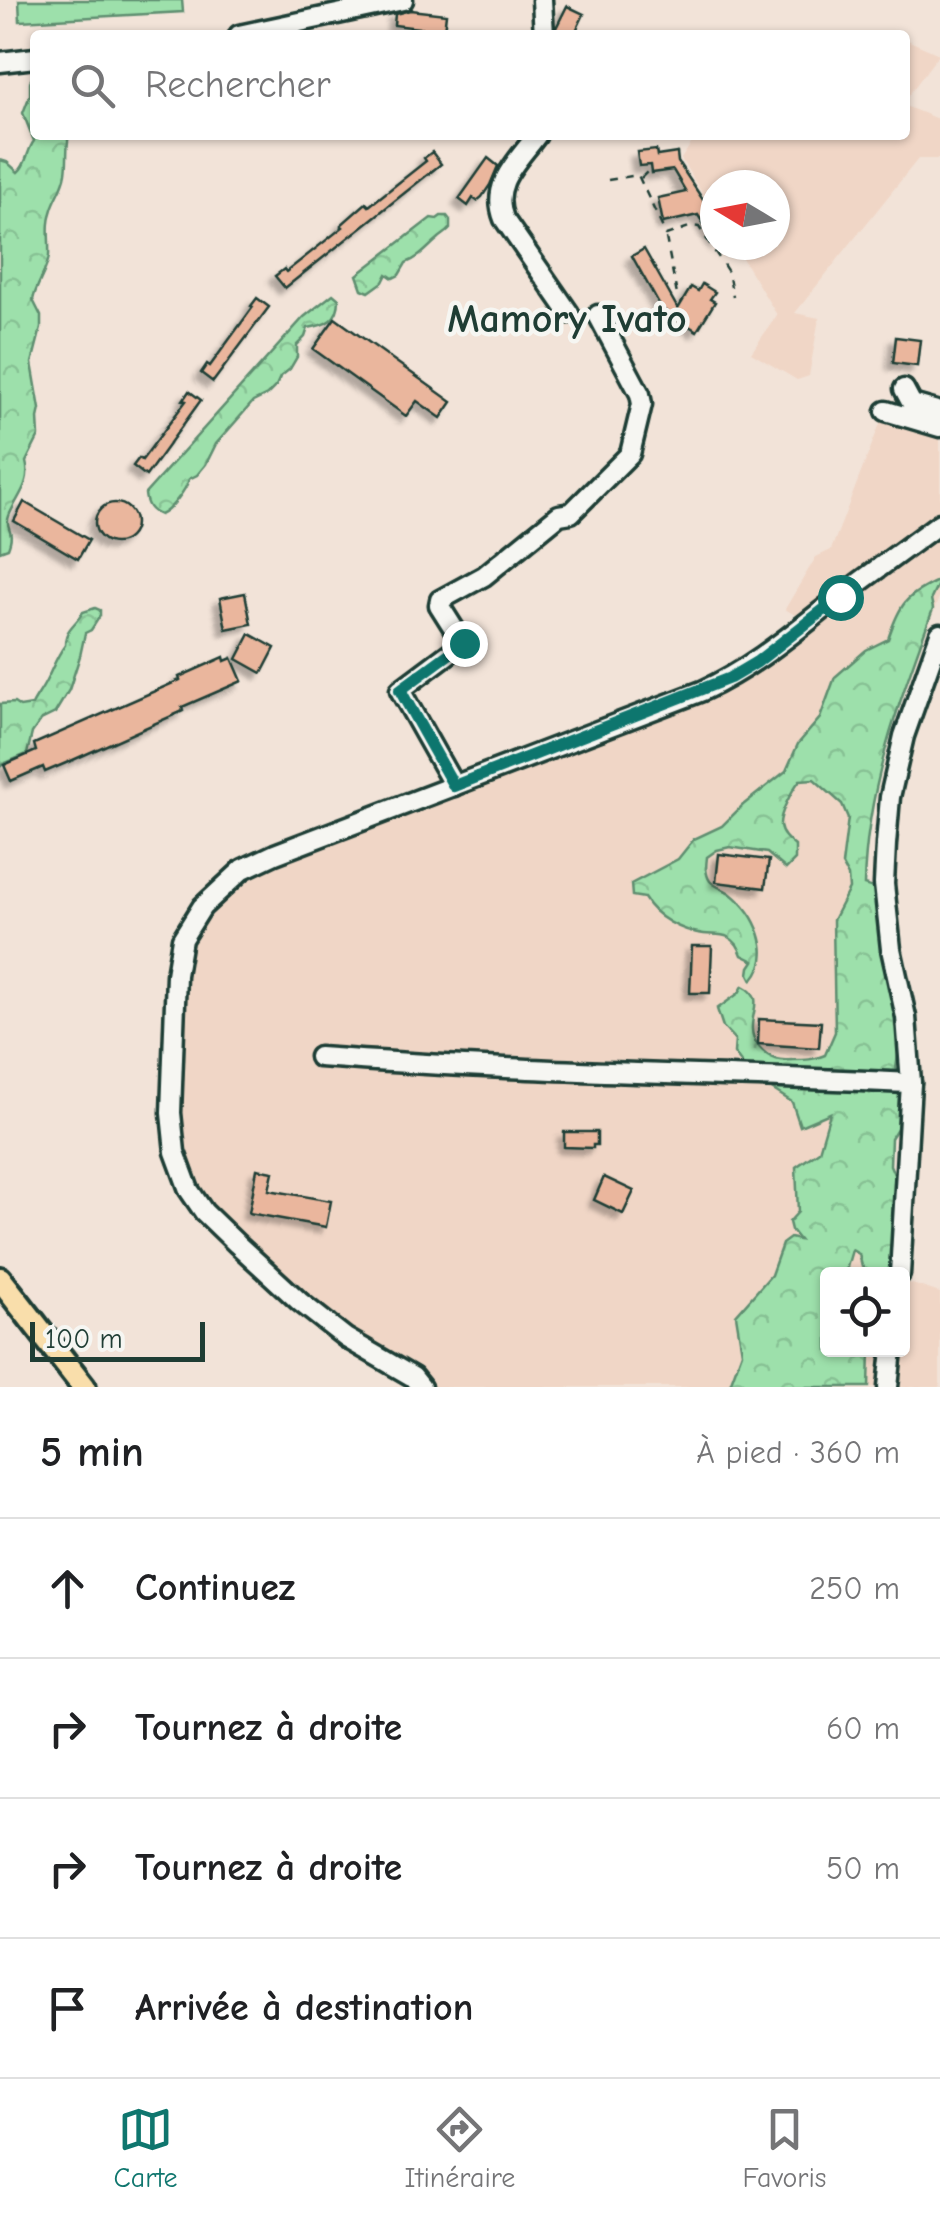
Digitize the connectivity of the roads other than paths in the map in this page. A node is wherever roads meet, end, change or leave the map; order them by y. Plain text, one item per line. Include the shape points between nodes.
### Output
1 (403, 0) edge
2 (542, 0) edge
3 (262, 30) edge
4 (544, 30) edge
5 (30, 59) edge
6 (0, 62) edge
7 (533, 140) edge
8 (569, 314) dead end
9 (598, 315) dead end
10 (904, 389) dead end
11 (886, 411) dead end
12 (940, 412) edge
13 (940, 426) edge
14 (940, 523) edge
15 (940, 634) edge
16 (454, 786) junction
17 (320, 1057) dead end
18 (910, 1082) junction
19 (900, 1267) edge
20 (0, 1279) edge
21 (891, 1357) edge
22 (84, 1387) edge
23 (421, 1387) edge
24 (888, 1387) edge

1 - 3 street
2 - 4 street
5 - 6 street
7 - 8 street via 505,177 499,206
9 - 16 street via 640,394 630,454 571,513 440,600 464,643 400,690
10 - 12 street via 912,404
11 - 13 street
14 - 16 street via 730,678
15 - 18 street via 904,736 886,844 887,916
16 - 23 street via 243,869 190,924 176,975 171,1113 189,1190 300,1302
17 - 18 street
18 - 19 street
20 - 22 main road
21 - 24 street

